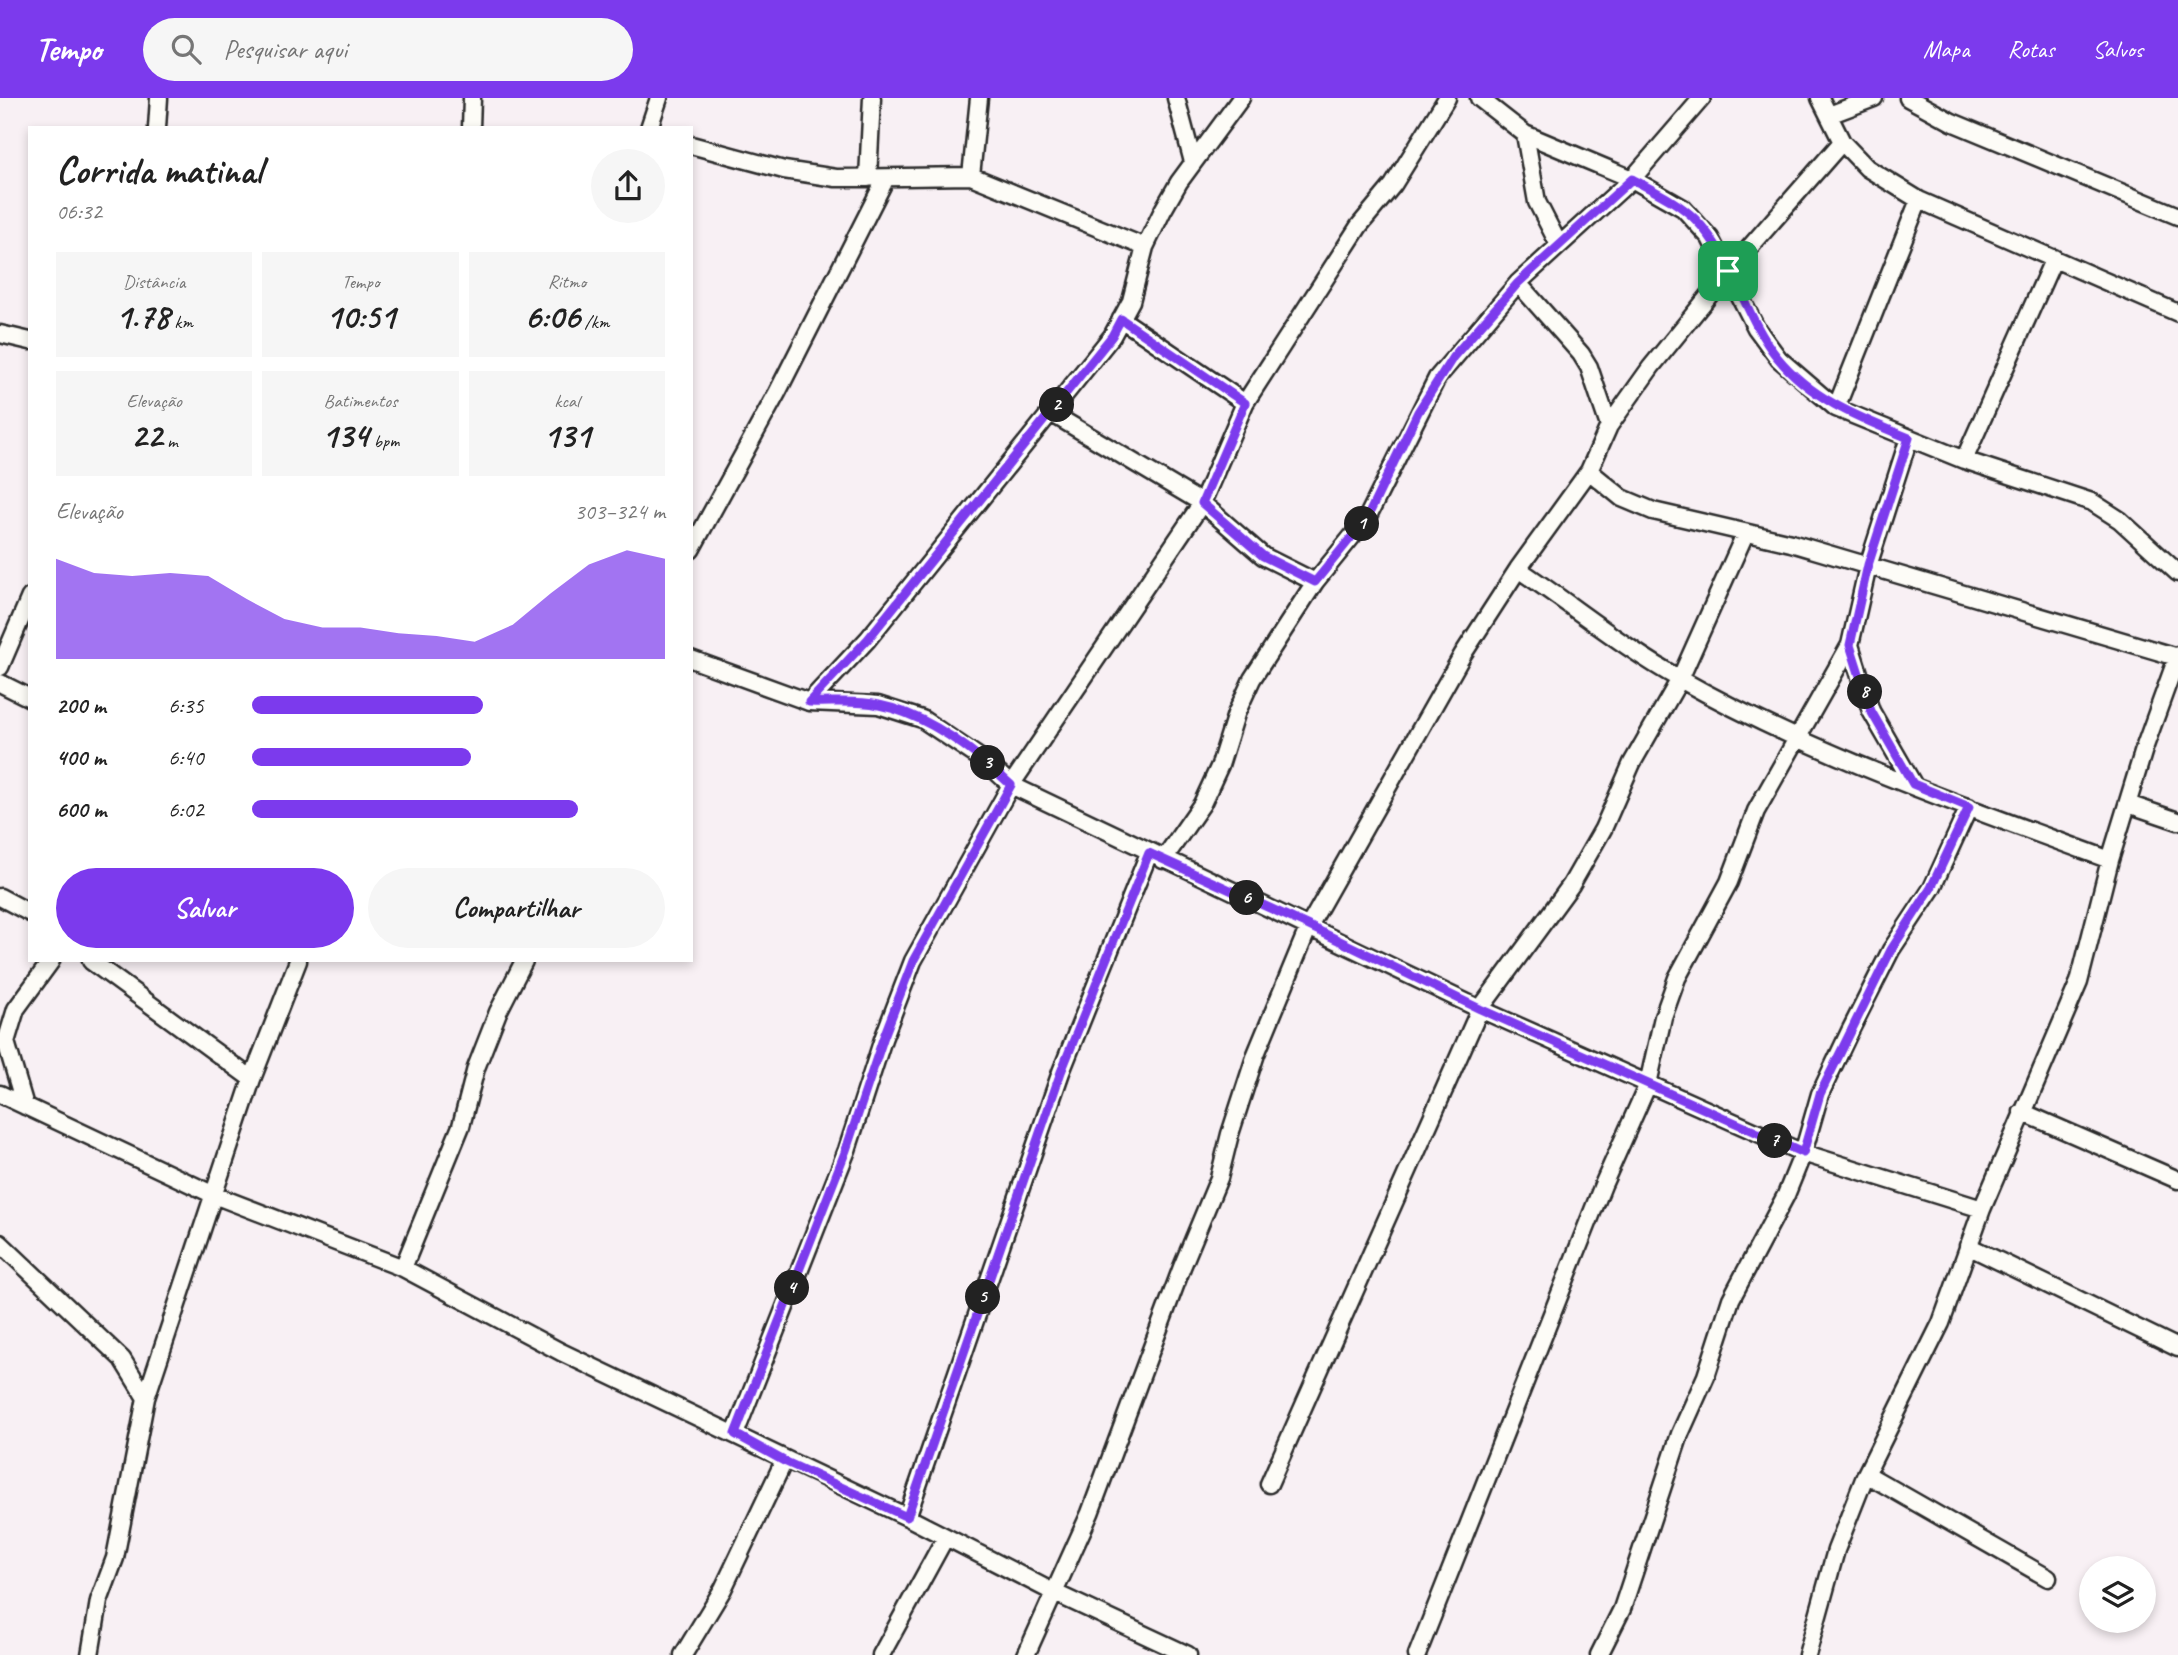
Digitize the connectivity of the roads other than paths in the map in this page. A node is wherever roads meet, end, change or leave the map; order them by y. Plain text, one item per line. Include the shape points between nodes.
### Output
1 (159, 98) edge
2 (472, 98) edge
3 (659, 98) edge
4 (872, 98) edge
5 (979, 98) edge
6 (1177, 98) edge
7 (1241, 98) edge
8 (1447, 98) edge
9 (1479, 98) edge
10 (1702, 98) edge
11 (1820, 98) edge
12 (1874, 98) edge
13 (1908, 98) edge
14 (1829, 115) junction
15 (157, 126) edge
16 (471, 126) edge
17 (650, 126) edge
18 (1525, 134) junction
19 (1842, 142) junction
20 (693, 146) edge
21 (1193, 162) junction
22 (971, 176) junction
23 (868, 178) junction
24 (886, 178) junction
25 (1632, 179) junction
26 (1919, 200) junction
27 (2178, 216) edge
28 (1559, 245) junction
29 (1145, 247) junction
30 (2054, 258) junction
31 (1728, 271) junction
32 (1518, 283) junction
33 (2178, 313) edge
34 (1121, 319) junction
35 (0, 334) edge
36 (28, 341) edge
37 (1245, 403) junction
38 (1836, 408) junction
39 (1051, 412) junction
40 (1609, 426) junction
41 (1909, 438) junction
42 (1964, 460) junction
43 (1590, 471) junction
44 (1202, 503) junction
45 (1745, 534) junction
46 (693, 546) edge
47 (1868, 565) junction
48 (1518, 569) junction
49 (2178, 573) edge
50 (1315, 582) junction
51 (28, 602) edge
52 (1850, 645) junction
53 (2178, 656) edge
54 (693, 660) edge
55 (0, 667) edge
56 (1679, 679) junction
57 (0, 683) edge
58 (28, 697) edge
59 (809, 702) junction
60 (1798, 737) junction
61 (1913, 784) junction
62 (1011, 785) junction
63 (2128, 804) junction
64 (1969, 807) junction
65 (2178, 821) edge
66 (1156, 857) junction
67 (2110, 860) junction
68 (0, 897) edge
69 (28, 912) edge
70 (1309, 926) junction
71 (50, 962) edge
72 (92, 962) edge
73 (298, 962) edge
74 (524, 962) edge
75 (1480, 1009) junction
76 (252, 1079) junction
77 (1648, 1084) junction
78 (0, 1094) edge
79 (25, 1106) junction
80 (2022, 1112) junction
81 (1803, 1153) junction
82 (2178, 1180) edge
83 (214, 1195) junction
84 (1982, 1209) junction
85 (0, 1243) edge
86 (1968, 1246) junction
87 (403, 1268) junction
88 (2178, 1348) edge
89 (146, 1398) junction
90 (735, 1434) junction
91 (784, 1461) junction
92 (1866, 1474) junction
93 (1269, 1484) dead end
94 (907, 1517) junction
95 (944, 1538) junction
96 (2048, 1578) dead end
97 (1055, 1593) junction
98 (90, 1655) edge
99 (683, 1655) edge
100 (881, 1655) edge
101 (1026, 1655) edge
102 (1188, 1655) edge
103 (1417, 1655) edge
104 (1599, 1655) edge
105 (1807, 1655) edge

1 - 15 street
2 - 16 street
3 - 17 street
4 - 23 street
5 - 22 street
6 - 21 street
7 - 21 street
8 - 37 street
9 - 18 street
10 - 25 street
11 - 14 street
12 - 14 street
13 - 27 street via 1952,122
14 - 19 street
18 - 25 street
18 - 28 street via 1537,202
19 - 26 street via 1867,169
19 - 31 street
20 - 23 street via 784,170
21 - 29 street
22 - 24 street
22 - 29 street
23 - 24 street
24 - 46 street
25 - 28 street
25 - 31 street via 1698,221
26 - 30 street
26 - 38 street
28 - 32 street
29 - 34 street via 1131,301
30 - 33 street
30 - 42 street
31 - 38 street via 1756,327 1779,359
31 - 40 street
32 - 40 street via 1586,361
32 - 50 street via 1437,378 1367,518
34 - 37 street
34 - 39 street
35 - 36 street
37 - 44 street
38 - 41 street
39 - 44 street
39 - 59 street via 868,639
40 - 43 street
41 - 42 street
41 - 47 street
42 - 49 street via 2092,502 2120,520
43 - 45 street via 1622,498 1653,511
43 - 48 street
44 - 50 street via 1263,556
44 - 62 street
45 - 47 street
45 - 56 street
47 - 52 street
47 - 53 street
48 - 56 street
48 - 70 street via 1463,654
50 - 66 street via 1252,679 1202,804
51 - 55 street
52 - 60 street
52 - 61 street via 1871,711
53 - 63 street
54 - 59 street
56 - 60 street
56 - 75 street via 1571,885
57 - 58 street
59 - 62 street via 878,705 922,719 986,762
60 - 61 street
60 - 77 street via 1756,811 1729,882 1677,978
61 - 64 street
62 - 66 street
62 - 90 street via 913,961 846,1150
63 - 65 street
63 - 67 street
64 - 67 street
64 - 81 street via 1931,888 1891,950 1820,1094
66 - 70 street
66 - 94 street via 1061,1072
67 - 80 street via 2079,982
68 - 69 street
70 - 75 street
70 - 97 street via 1256,1054 1219,1178
71 - 79 street via 16,1009 6,1042
72 - 76 street
73 - 76 street
74 - 87 street via 476,1068 461,1126
75 - 77 street
75 - 93 street
76 - 83 street
77 - 81 street
77 - 103 street via 1603,1185
78 - 79 street
79 - 83 street
80 - 82 street
80 - 84 street
81 - 84 street
81 - 104 street via 1731,1298 1622,1609
83 - 87 street
83 - 89 street
84 - 86 street
85 - 89 street via 122,1359
86 - 88 street
86 - 92 street via 1941,1323
87 - 90 street via 561,1352
89 - 98 street
90 - 91 street
91 - 94 street
91 - 99 street via 723,1589
92 - 96 street
92 - 105 street via 1836,1550
94 - 95 street
95 - 97 street
95 - 100 street
97 - 101 street
97 - 102 street

